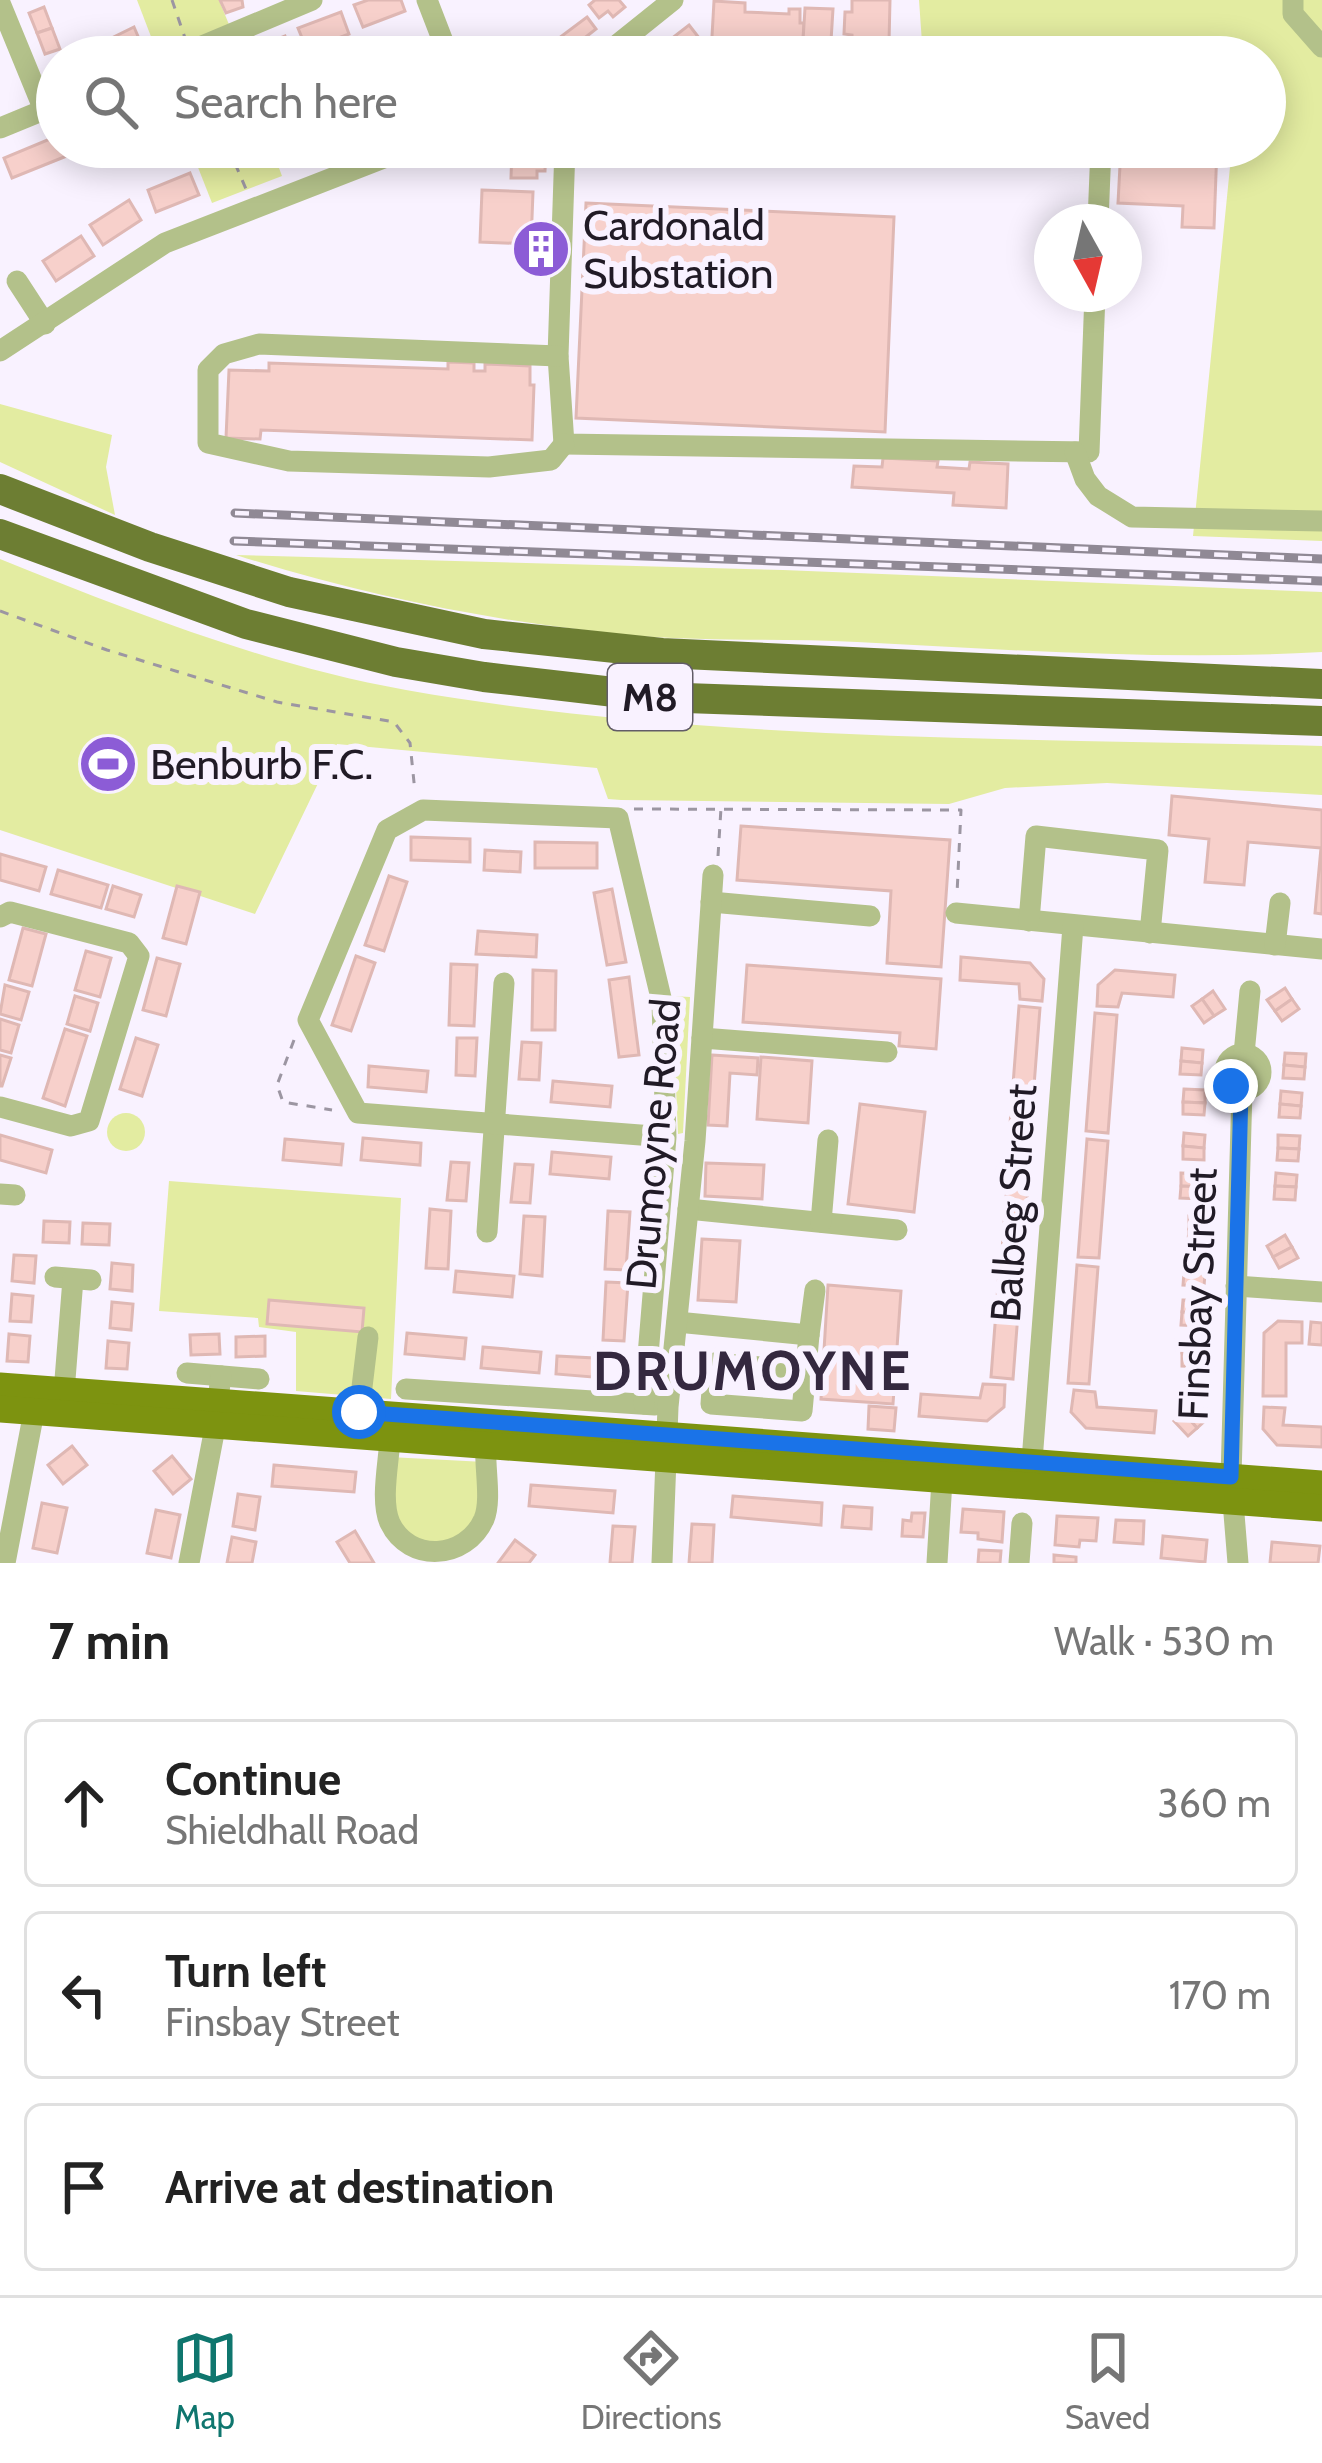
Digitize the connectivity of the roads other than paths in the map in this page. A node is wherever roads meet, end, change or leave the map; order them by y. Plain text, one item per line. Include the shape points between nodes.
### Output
1 (312, 0) edge
2 (427, 0) edge
3 (673, 0) edge
4 (1293, 0) edge
5 (0, 3) edge
6 (225, 36) edge
7 (441, 36) edge
8 (628, 36) edge
9 (1322, 47) edge
10 (36, 79) edge
11 (36, 114) edge
12 (0, 128) edge
13 (358, 168) edge
14 (564, 168) edge
15 (1100, 168) edge
16 (1099, 204) edge
17 (17, 280) dead end
18 (1094, 312) edge
19 (45, 324) junction
20 (3, 350) edge
21 (558, 356) junction
22 (564, 444) junction
23 (1075, 452) junction
24 (1, 489) edge
25 (1322, 521) edge
26 (0, 534) edge
27 (1322, 664) edge
28 (1152, 674) junction
29 (1322, 684) edge
30 (1322, 721) edge
31 (713, 875) road end
32 (711, 902) junction
33 (1280, 903) dead end
34 (956, 913) road end
35 (1, 915) edge
36 (870, 916) dead end
37 (1029, 921) junction
38 (1073, 926) junction
39 (1150, 933) junction
40 (1275, 945) junction
41 (1322, 949) edge
42 (503, 984) dead end
43 (1250, 991) dead end
44 (702, 1037) junction
45 (886, 1052) dead end
46 (0, 1107) edge
47 (495, 1124) junction
48 (666, 1137) junction
49 (828, 1140) dead end
50 (688, 1208) junction
51 (821, 1222) junction
52 (897, 1230) dead end
53 (486, 1233) dead end
54 (73, 1278) dead end
55 (1236, 1286) junction
56 (815, 1290) dead end
57 (1322, 1292) edge
58 (676, 1322) junction
59 (809, 1335) junction
60 (368, 1336) dead end
61 (806, 1371) junction
62 (188, 1373) dead end
63 (259, 1379) dead end
64 (0, 1386) edge
65 (406, 1389) dead end
66 (46, 1398) junction
67 (218, 1401) junction
68 (644, 1404) junction
69 (668, 1407) junction
70 (0, 1409) edge
71 (359, 1412) junction
72 (390, 1438) junction
73 (487, 1444) junction
74 (668, 1448) junction
75 (1031, 1474) junction
76 (942, 1480) junction
77 (1322, 1484) edge
78 (1233, 1489) junction
79 (1322, 1508) edge
80 (1022, 1523) dead end
81 (5, 1563) edge
82 (189, 1563) edge
83 (662, 1563) edge
84 (937, 1563) edge
85 (1019, 1563) edge
86 (1238, 1563) edge

1 - 6 street
2 - 7 street
3 - 8 street
4 - 9 street via 1293,14
5 - 10 street
11 - 12 street
13 - 19 street via 164,243
14 - 21 street
15 - 16 street
17 - 19 street
18 - 23 street via 1089,452
19 - 20 street
21 - 22 street
21 - 22 street via 259,344 224,354 208,370 208,443 289,461 488,466 551,460
22 - 23 street
23 - 25 street via 1098,496 1132,517
24 - 28 highway, M8 via 289,592 484,634 662,653
26 - 30 highway, M8 via 246,623 484,677 657,697
27 - 28 highway
28 - 29 highway, M8
31 - 32 street, Drumoyne Road
32 - 36 street
32 - 44 street, Drumoyne Road
33 - 40 street
34 - 37 street
35 - 46 street via 129,943 139,956 89,1121 70,1126
37 - 38 street
37 - 39 street via 1036,836 1158,850
38 - 39 street
38 - 75 street, Balbeg Street
39 - 40 street
40 - 41 street
42 - 47 street
43 - 55 street, Finsbay Street via 1244,1054 1260,1076 1241,1090
44 - 45 street
44 - 50 street, Drumoyne Road
47 - 48 street
47 - 48 street, Drumoyne Road via 358,1113 308,1020 387,830 423,810 618,818 662,1002
47 - 53 street
48 - 68 street, Drumoyne Road
49 - 51 street
50 - 51 street
50 - 58 street, Drumoyne Road
51 - 52 street
54 - 66 street
55 - 57 street
55 - 78 street, Finsbay Street
56 - 59 street
58 - 59 street
58 - 69 street, Drumoyne Road
59 - 61 street
60 - 71 street
61 - 61 street via 802,1411 711,1404 714,1364
62 - 67 street
63 - 67 street
64 - 66 main road
65 - 68 street
66 - 67 main road
66 - 70 main road
66 - 81 street
67 - 71 main road
67 - 72 main road
67 - 82 street
68 - 69 street
69 - 74 street, Drumoyne Road
71 - 74 main road
72 - 73 main road
72 - 73 street via 387,1517 400,1541 424,1554 473,1540 487,1514
73 - 74 main road
74 - 75 main road
74 - 76 main road
74 - 83 street, Drumoyne Road
75 - 76 main road
75 - 78 main road
76 - 84 street
77 - 78 main road
78 - 79 main road
78 - 86 street, Finsbay Street
80 - 85 street

